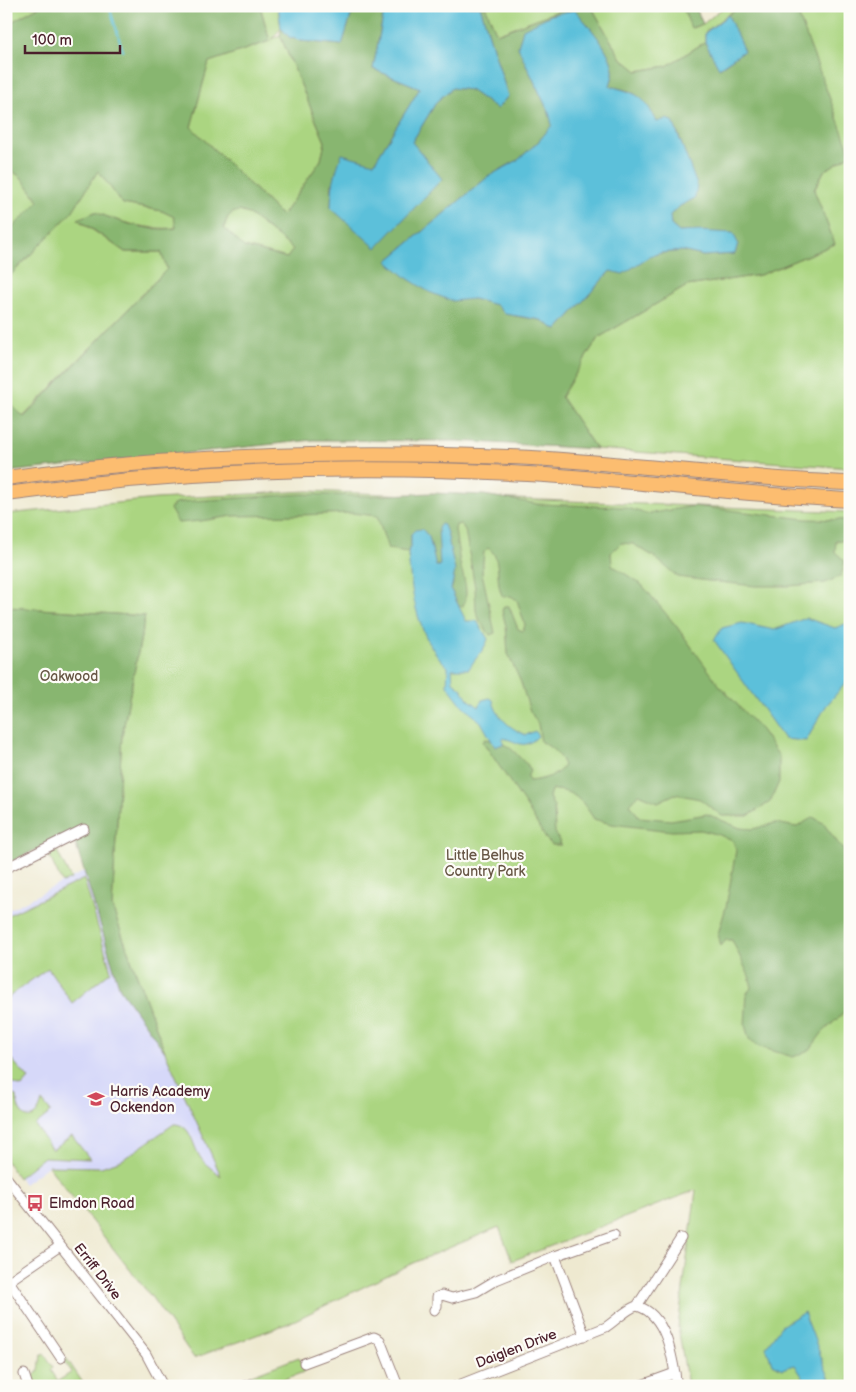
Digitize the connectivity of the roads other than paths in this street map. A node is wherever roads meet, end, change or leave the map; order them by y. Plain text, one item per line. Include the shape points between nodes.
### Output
1 (6, 478) edge
2 (850, 483) edge
3 (6, 494) edge
4 (850, 500) edge
5 (84, 829) dead end
6 (6, 868) edge
7 (6, 1177) edge
8 (614, 1236) dead end
9 (681, 1238) dead end
10 (60, 1246) junction
11 (554, 1256) junction
12 (7, 1282) edge
13 (636, 1306) junction
14 (434, 1310) dead end
15 (585, 1336) junction
16 (61, 1358) dead end
17 (304, 1363) dead end
18 (675, 1373) junction
19 (24, 1374) dead end
20 (28, 1386) edge
21 (163, 1386) edge
22 (398, 1386) edge
23 (456, 1386) edge
24 (640, 1386) edge
25 (677, 1386) edge

1 - 2 highway via 162,461 365,454 550,460
3 - 4 highway via 204,474 274,470 393,470 554,476
5 - 6 street
7 - 10 street, Erriff Drive
8 - 11 street
9 - 13 street, Daiglen Drive
10 - 12 street
10 - 21 street, Erriff Drive via 146,1354
11 - 14 street via 496,1280 476,1292 452,1298 437,1297
11 - 15 street
12 - 16 street
13 - 15 street, Daiglen Drive via 606,1327
13 - 18 street via 643,1307 656,1319 667,1338
15 - 23 street, Daiglen Drive
17 - 22 street via 374,1337 380,1340
18 - 24 street
18 - 25 street
19 - 20 street

